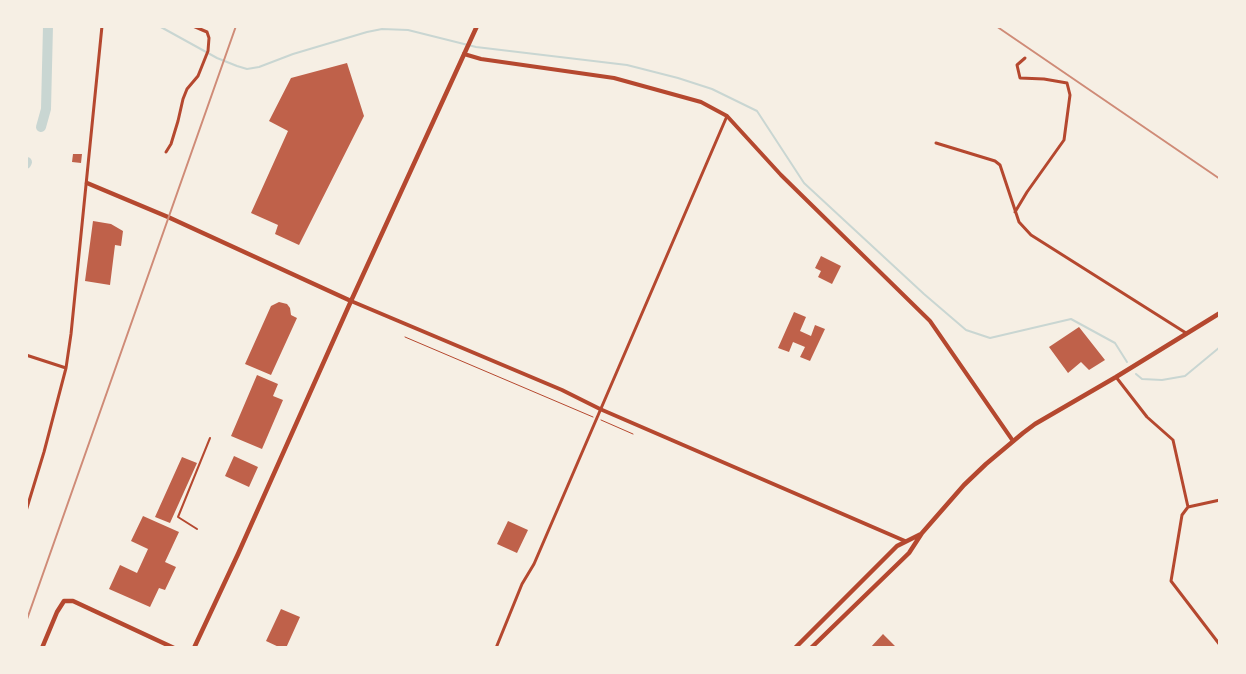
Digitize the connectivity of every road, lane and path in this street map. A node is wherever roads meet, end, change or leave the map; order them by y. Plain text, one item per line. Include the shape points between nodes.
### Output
1 (102, 26) edge
2 (193, 26) edge
3 (477, 26) edge
4 (464, 54) junction
5 (1025, 58) dead end
6 (727, 116) junction
7 (936, 143) dead end
8 (166, 152) dead end
9 (87, 183) junction
10 (1015, 213) junction
11 (352, 301) junction
12 (1220, 313) edge
13 (1186, 333) junction
14 (405, 337) dead end
15 (26, 355) edge
16 (66, 368) junction
17 (1116, 377) junction
18 (600, 409) junction
19 (596, 418) junction
20 (633, 434) dead end
21 (210, 438) dead end
22 (1013, 441) junction
23 (1220, 500) edge
24 (1188, 507) junction
25 (26, 510) edge
26 (197, 529) dead end
27 (922, 533) junction
28 (905, 541) junction
29 (912, 549) junction
30 (844, 599) junction
31 (852, 608) junction
32 (1220, 645) edge
33 (42, 648) edge
34 (174, 648) edge
35 (194, 648) edge
36 (496, 648) edge
37 (795, 648) edge
38 (811, 648) edge

1 - 9 street
2 - 8 street via 207,32 207,53 198,76 187,89
3 - 4 main road
4 - 6 street via 614,78 702,102
4 - 11 main road
5 - 10 street via 1017,65 1020,78 1068,83 1070,95 1064,140
6 - 18 street
6 - 22 street via 781,176 930,321
7 - 10 street via 1000,165
9 - 11 main road via 168,216
9 - 16 street
10 - 13 street via 1031,235
11 - 18 street
11 - 35 main road
12 - 13 main road
13 - 17 main road
14 - 19 path
15 - 16 street
16 - 25 street
17 - 22 main road via 1035,424
17 - 24 street via 1147,417 1173,440
18 - 19 street
18 - 28 street
19 - 20 path
19 - 36 street
21 - 26 street via 178,517
22 - 27 main road via 964,485
23 - 24 street
24 - 32 street via 1182,515 1171,580
27 - 28 main road
27 - 29 main road
28 - 29 main road
28 - 30 main road
29 - 31 main road
30 - 31 main road
30 - 37 main road
31 - 38 main road
33 - 34 main road via 57,612 64,602 73,601

